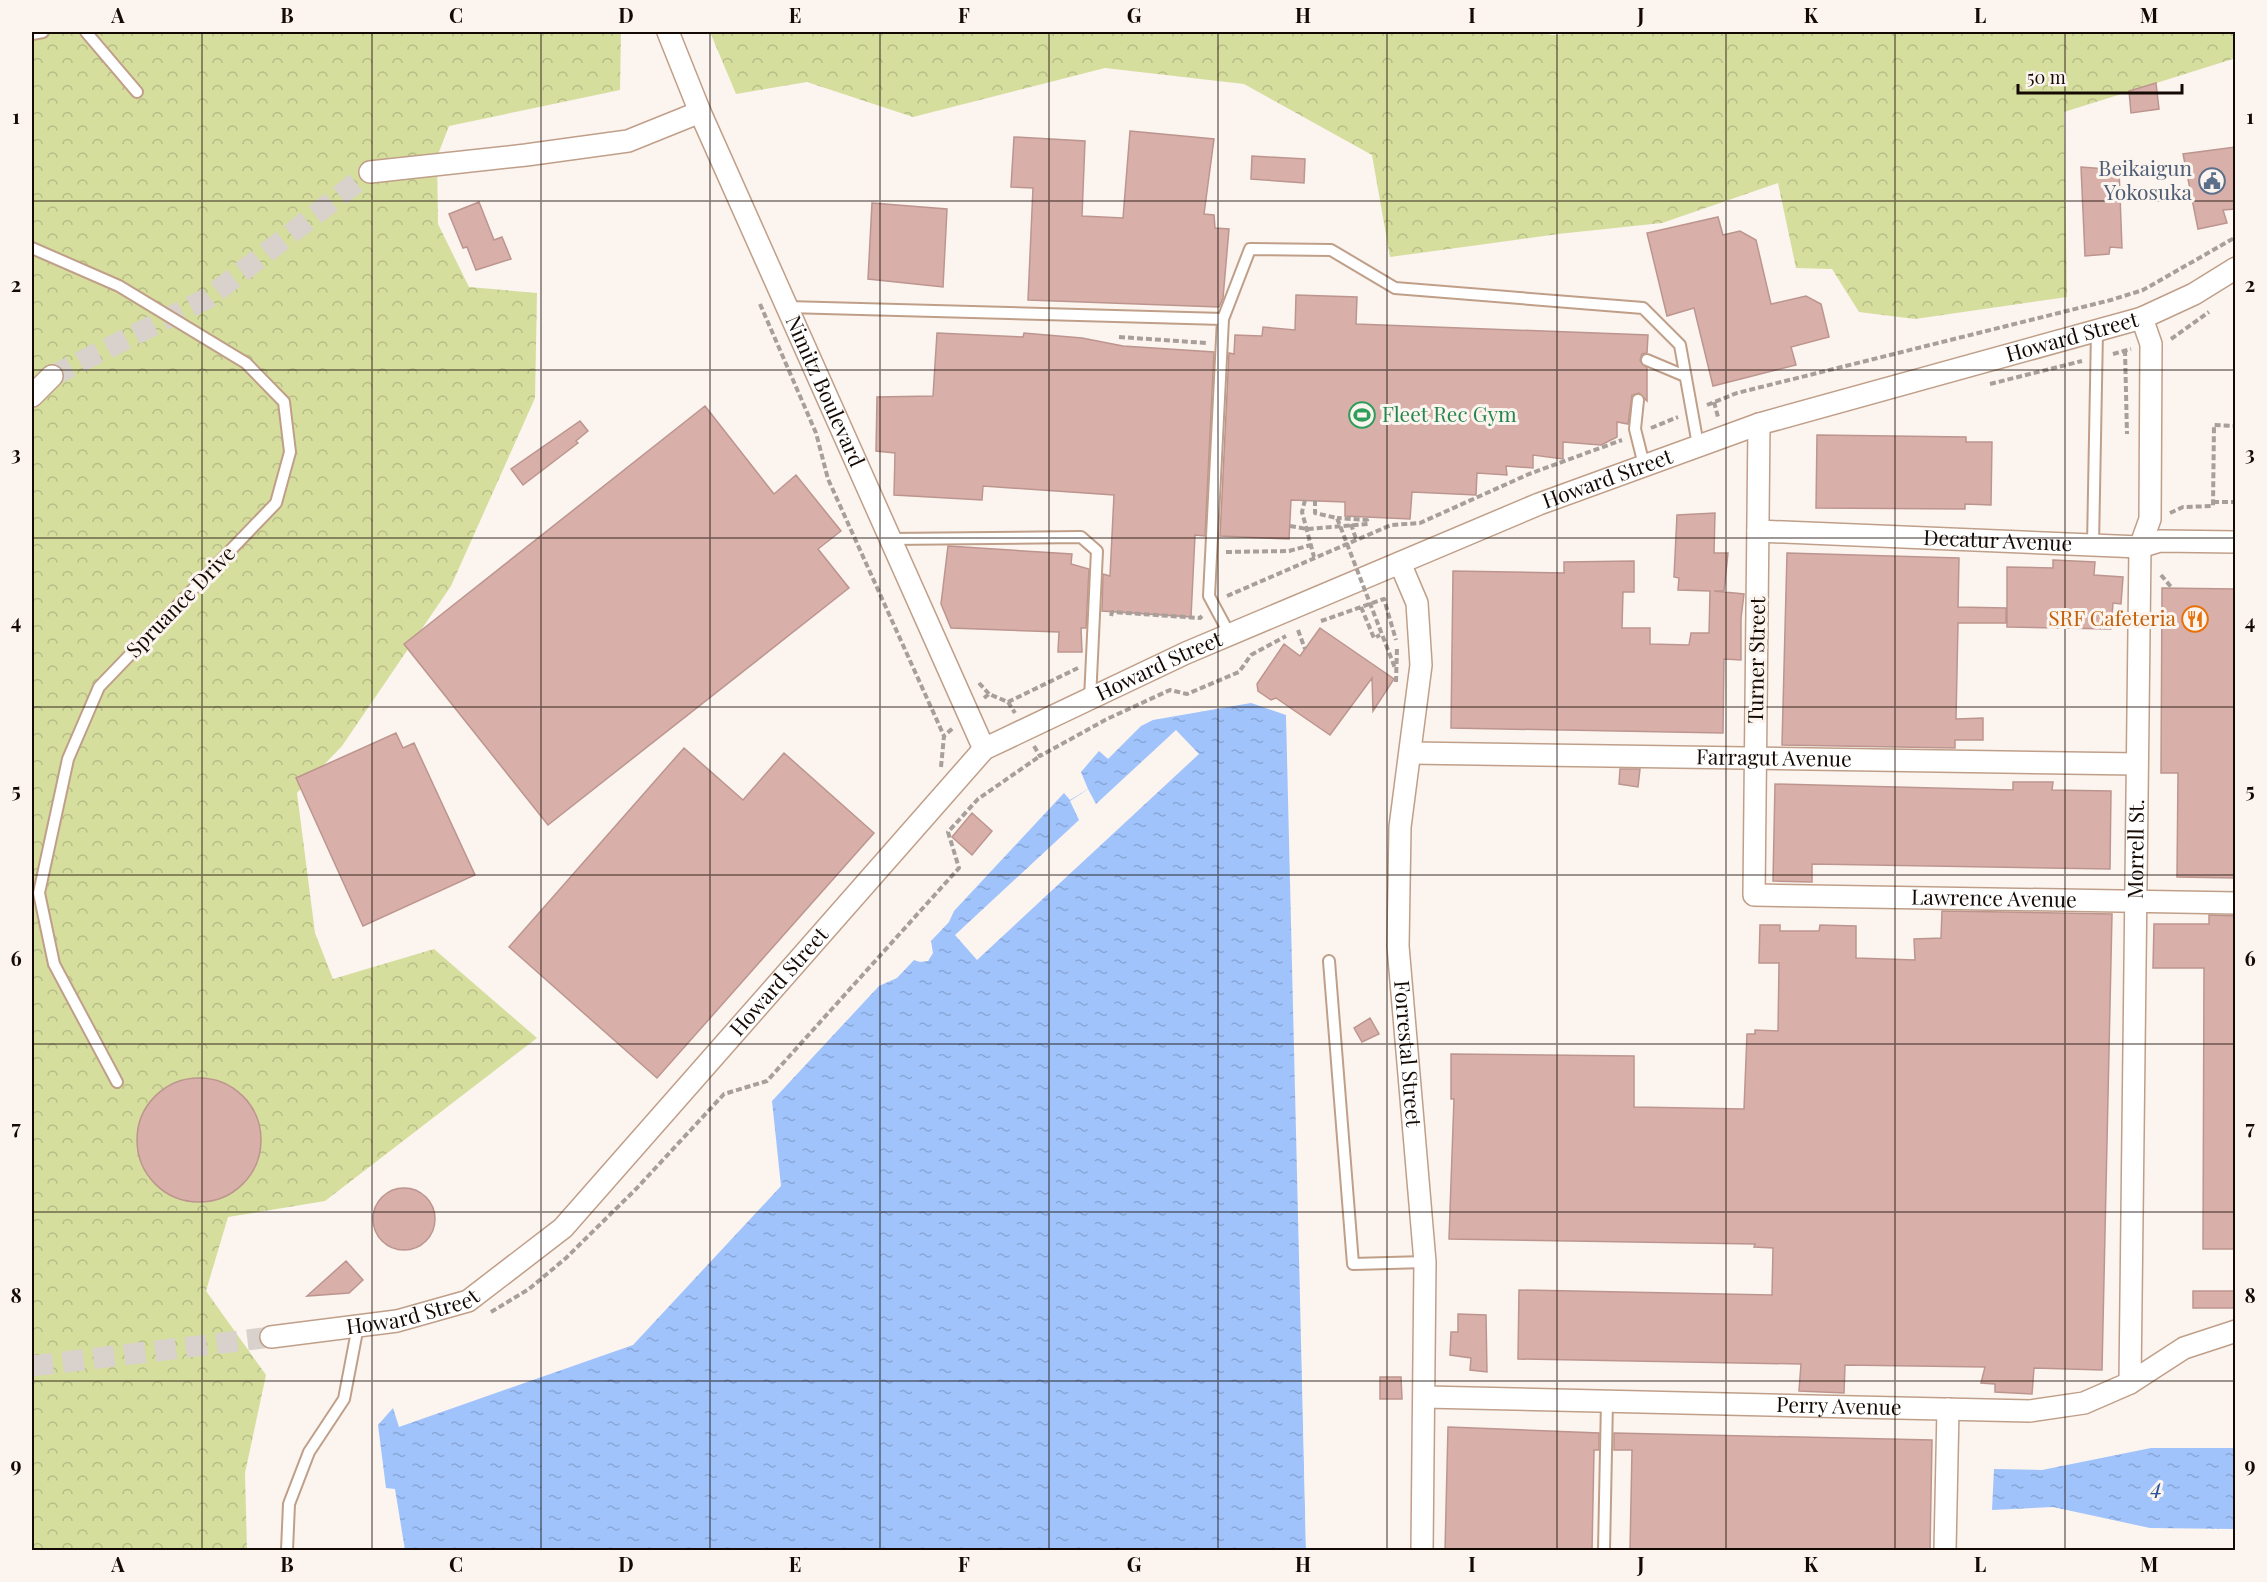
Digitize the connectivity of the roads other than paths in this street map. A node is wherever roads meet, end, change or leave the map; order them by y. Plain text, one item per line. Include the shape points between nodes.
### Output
1 (43, 32) edge
2 (86, 32) edge
3 (668, 32) edge
4 (32, 34) edge
5 (137, 92) dead end
6 (700, 112) junction
7 (370, 171) tunnel mouth
8 (32, 248) edge
9 (2235, 268) edge
10 (787, 307) junction
11 (2142, 318) junction
12 (1223, 319) junction
13 (2097, 331) junction
14 (1647, 360) dead end
15 (52, 376) tunnel mouth
16 (1685, 376) junction
17 (32, 396) edge
18 (1638, 400) dead end
19 (1759, 424) junction
20 (1698, 445) junction
21 (1644, 465) junction
22 (1758, 531) junction
23 (890, 539) junction
24 (2235, 542) edge
25 (2092, 545) junction
26 (2140, 547) junction
27 (1400, 563) junction
28 (1230, 634) junction
29 (1090, 699) junction
30 (984, 749) junction
31 (1411, 753) junction
32 (1755, 758) junction
33 (2137, 764) junction
34 (1754, 895) joint
35 (2136, 901) junction
36 (2235, 903) edge
37 (1329, 961) dead end
38 (117, 1082) dead end
39 (1425, 1262) junction
40 (358, 1326) junction
41 (2235, 1331) edge
42 (271, 1337) tunnel mouth
43 (2130, 1383) junction
44 (1425, 1397) junction
45 (1607, 1401) junction
46 (1948, 1409) junction
47 (287, 1551) edge
48 (1422, 1551) edge
49 (1604, 1551) edge
50 (1945, 1551) edge

1 - 4 lane
2 - 5 lane
3 - 6 street, Nimitz Boulevard
6 - 7 street via 628,141
6 - 10 street, Nimitz Boulevard
8 - 38 lane, Spruance Drive via 119,286 246,363 284,402 290,452 276,503 99,687 68,759 39,893 54,964
9 - 11 street, Howard Street via 2194,294
10 - 12 lane
10 - 23 street, Nimitz Boulevard
11 - 13 street, Howard Street
11 - 26 street, Morrell St. via 2151,344 2150,519
12 - 16 lane via 1250,249 1331,249 1395,288 1642,308 1680,345
12 - 28 lane via 1209,596
13 - 19 street, Howard Street
13 - 25 lane
14 - 16 lane
15 - 17 street
16 - 20 lane
18 - 21 lane via 1635,429
19 - 20 street, Howard Street
19 - 22 street, Turner Street
20 - 21 street, Howard Street
21 - 27 street, Howard Street
22 - 25 street, Decatur Avenue
22 - 32 street, Turner Street
23 - 29 lane via 1081,537 1097,551
23 - 30 street, Nimitz Boulevard
24 - 26 street, Decatur Avenue via 2160,541
25 - 26 street, Decatur Avenue
26 - 33 street, Morrell St.
27 - 28 street, Howard Street
27 - 31 street, Forrestal Street via 1418,603 1421,665
28 - 29 street, Howard Street
29 - 30 street, Howard Street
30 - 40 street, Howard Street via 563,1228 468,1301 397,1321
31 - 32 street, Farragut Avenue
31 - 39 street, Forrestal Street via 1397,804 1398,946
32 - 33 street, Farragut Avenue
32 - 34 street, Turner Street
33 - 35 street, Morrell St.
34 - 35 street, Lawrence Avenue
35 - 36 street, Lawrence Avenue
35 - 43 street, Morrell St.
37 - 39 lane via 1353,1264
39 - 44 street, Forrestal Street
40 - 42 street, Howard Street
40 - 47 lane via 344,1399 309,1452 289,1504
41 - 43 street, Perry Avenue via 2184,1348
43 - 46 street, Perry Avenue via 2084,1403 2052,1408
44 - 45 street, Perry Avenue
44 - 48 street, Forrestal Street
45 - 46 street, Perry Avenue
45 - 49 lane
46 - 50 street

